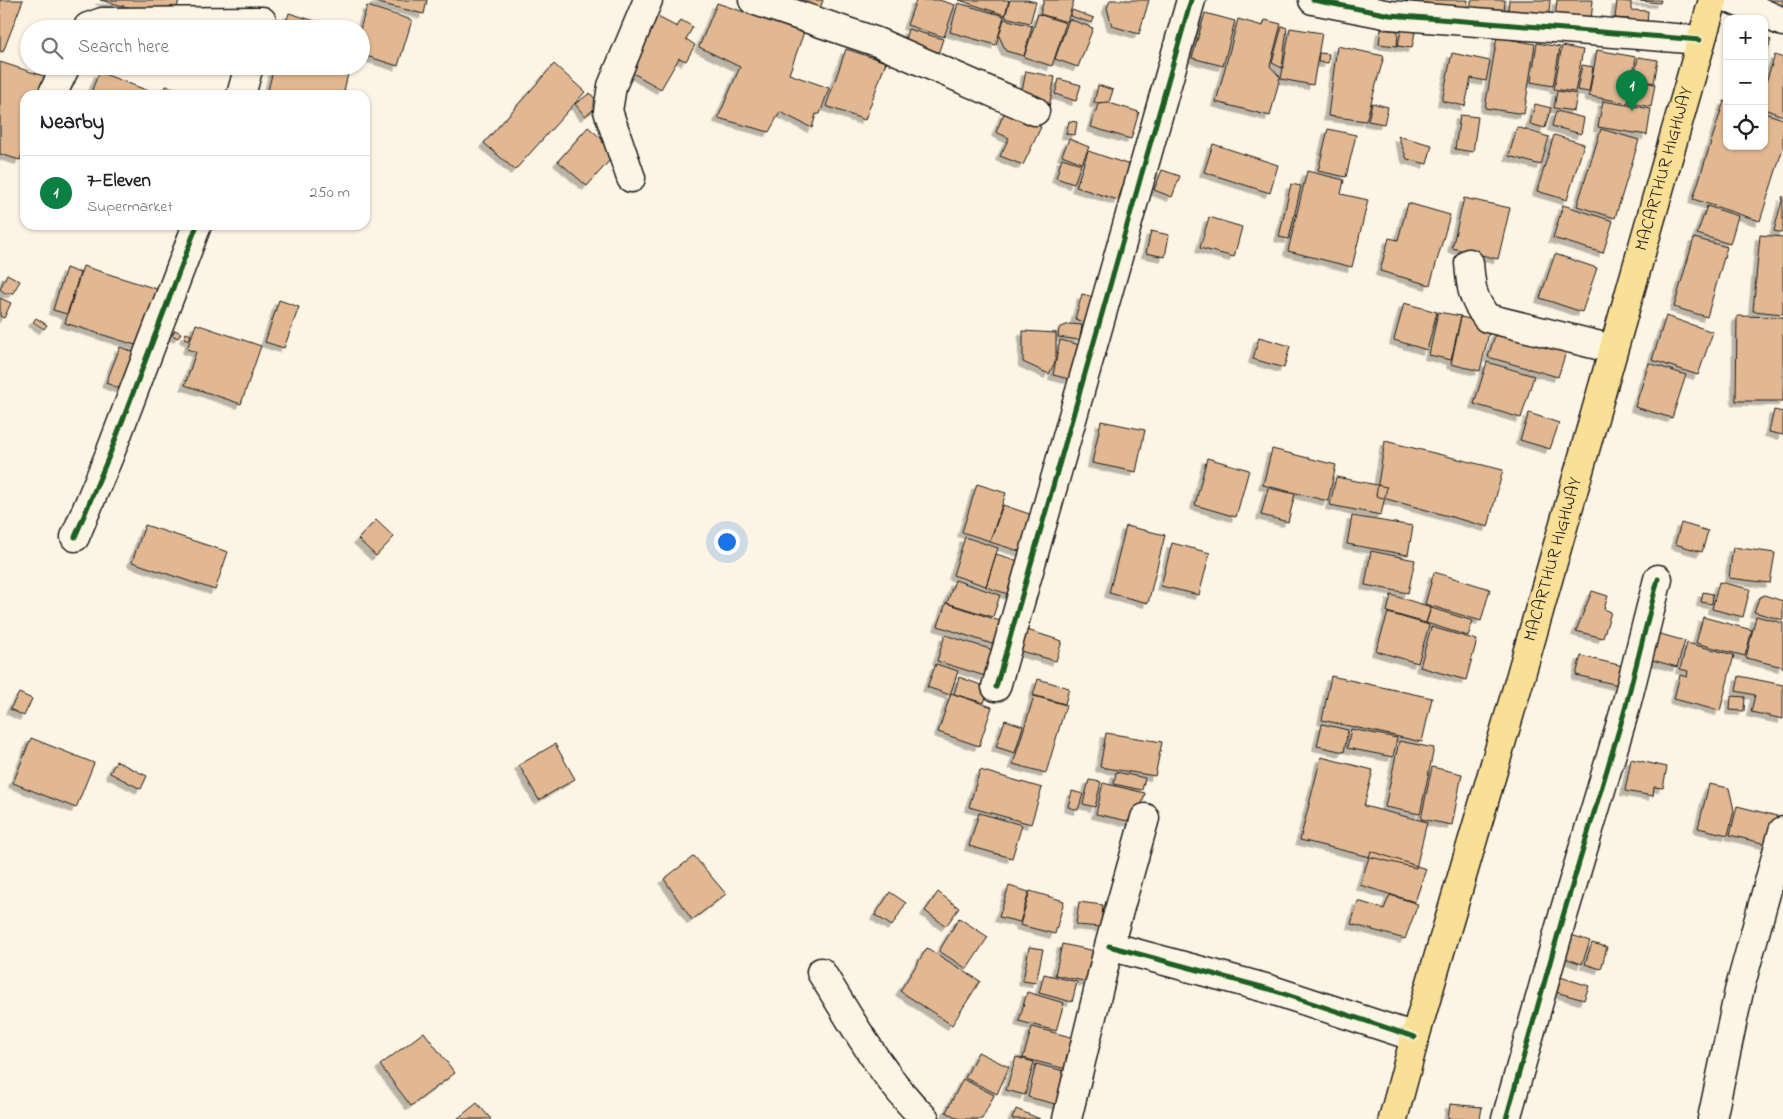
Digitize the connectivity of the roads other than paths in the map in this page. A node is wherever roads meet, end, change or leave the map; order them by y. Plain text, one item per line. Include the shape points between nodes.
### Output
1 (648, 0) edge
2 (753, 0) edge
3 (1192, 0) edge
4 (1313, 0) edge
5 (1713, 0) edge
6 (1733, 0) edge
7 (263, 17) edge
8 (166, 20) edge
9 (1783, 22) edge
10 (1700, 40) junction
11 (62, 75) edge
12 (247, 75) edge
13 (54, 90) edge
14 (242, 90) edge
15 (1035, 111) dead end
16 (630, 178) dead end
17 (194, 230) edge
18 (1469, 263) dead end
19 (1613, 349) junction
20 (75, 537) dead end
21 (1658, 579) dead end
22 (996, 687) dead end
23 (1145, 818) dead end
24 (1783, 832) edge
25 (1109, 946) junction
26 (821, 972) dead end
27 (1415, 1037) junction
28 (925, 1119) edge
29 (1067, 1119) edge
30 (1393, 1119) edge
31 (1506, 1119) edge
32 (1712, 1119) edge

1 - 16 street via 612,86 608,111
2 - 15 street via 877,42
3 - 22 street
4 - 10 street via 1390,14
5 - 10 highway, MACARTHUR HIGHWAY
6 - 9 street
7 - 8 street
10 - 19 highway, MACARTHUR HIGHWAY
11 - 13 street
12 - 14 street
17 - 20 street via 113,447
18 - 19 street via 1471,291 1487,318
19 - 27 highway, MACARTHUR HIGHWAY
21 - 31 street via 1624,713
23 - 25 street
24 - 32 street via 1739,991
25 - 27 street via 1269,989
25 - 29 street
26 - 28 street via 876,1060 907,1102
27 - 30 highway, MACARTHUR HIGHWAY

